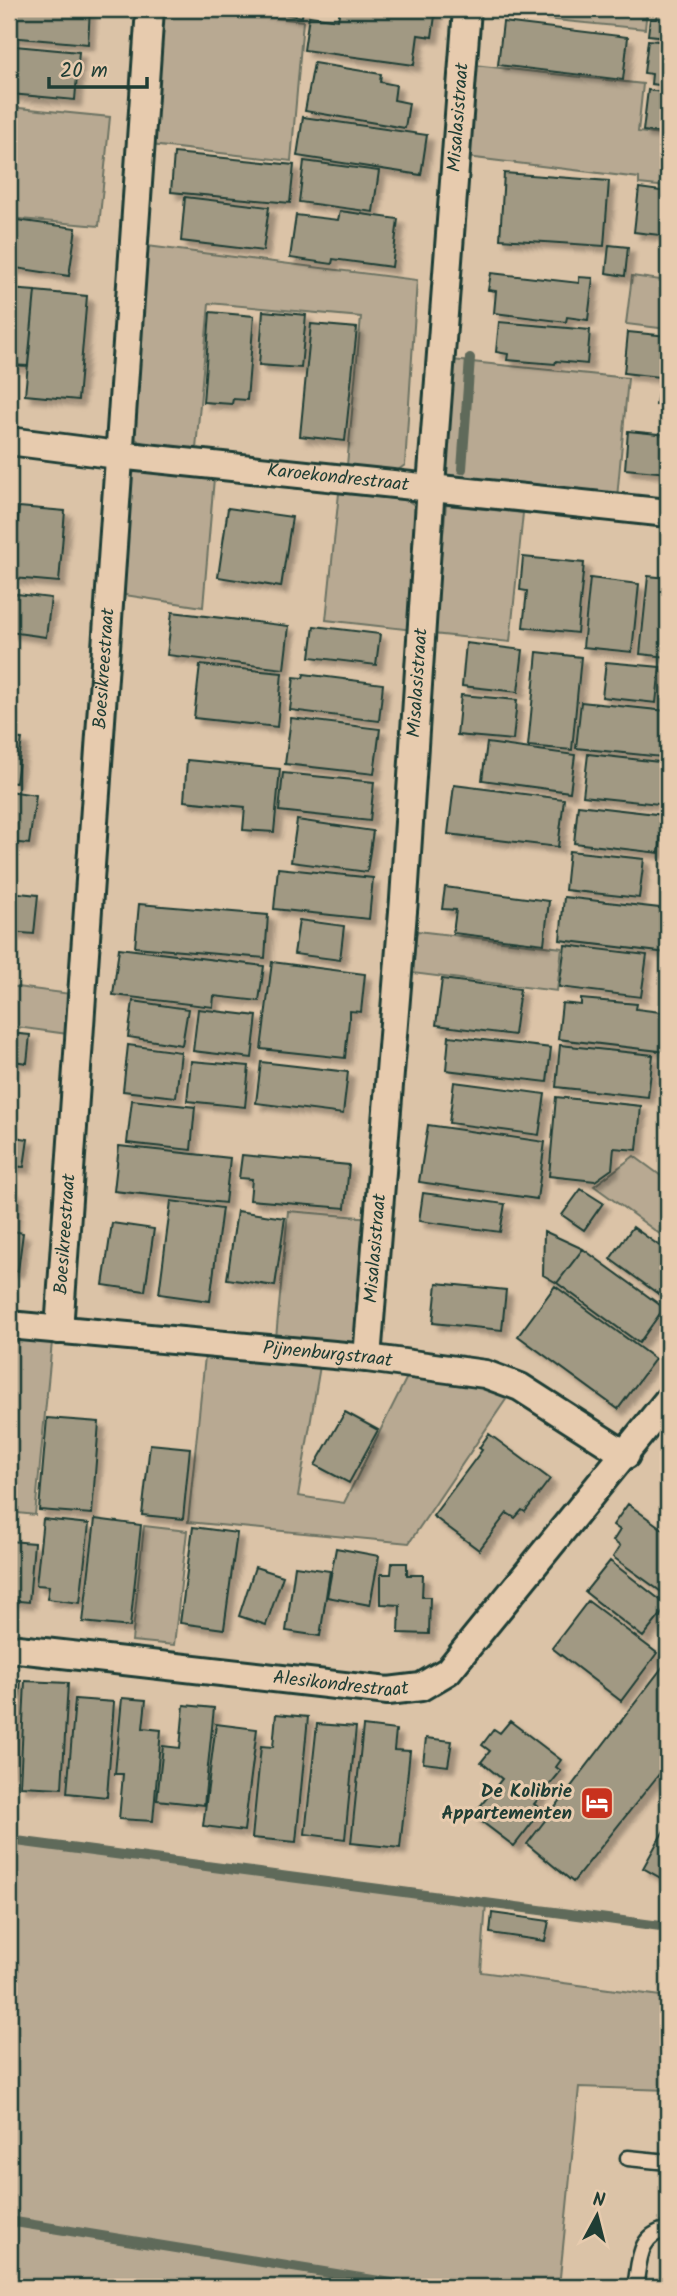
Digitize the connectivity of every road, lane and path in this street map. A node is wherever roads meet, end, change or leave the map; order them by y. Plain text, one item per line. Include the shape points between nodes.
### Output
1 (150, 9) edge
2 (467, 9) edge
3 (9, 441) edge
4 (118, 455) junction
5 (431, 486) junction
6 (668, 513) edge
7 (9, 1325) edge
8 (59, 1329) junction
9 (367, 1357) junction
10 (668, 1400) edge
11 (626, 1455) junction
12 (9, 1648) edge
13 (628, 2158) dead end
14 (668, 2162) edge
15 (668, 2229) edge
16 (635, 2287) edge

1 - 4 street, Boesikreestraat
2 - 5 street, Misalasistraat
3 - 4 street, Karoekondrestraat
4 - 5 street, Karoekondrestraat
4 - 8 street, Boesikreestraat
5 - 6 street, Karoekondrestraat
5 - 9 street, Misalasistraat
7 - 8 street, Pijnenburgstraat
8 - 9 street, Pijnenburgstraat
9 - 11 street, Pijnenburgstraat via 485,1374 520,1387
10 - 11 street, Alesikondrestraat
11 - 12 street, Alesikondrestraat via 448,1671 421,1687 388,1691
13 - 14 lane
15 - 16 lane via 654,2232 643,2244

